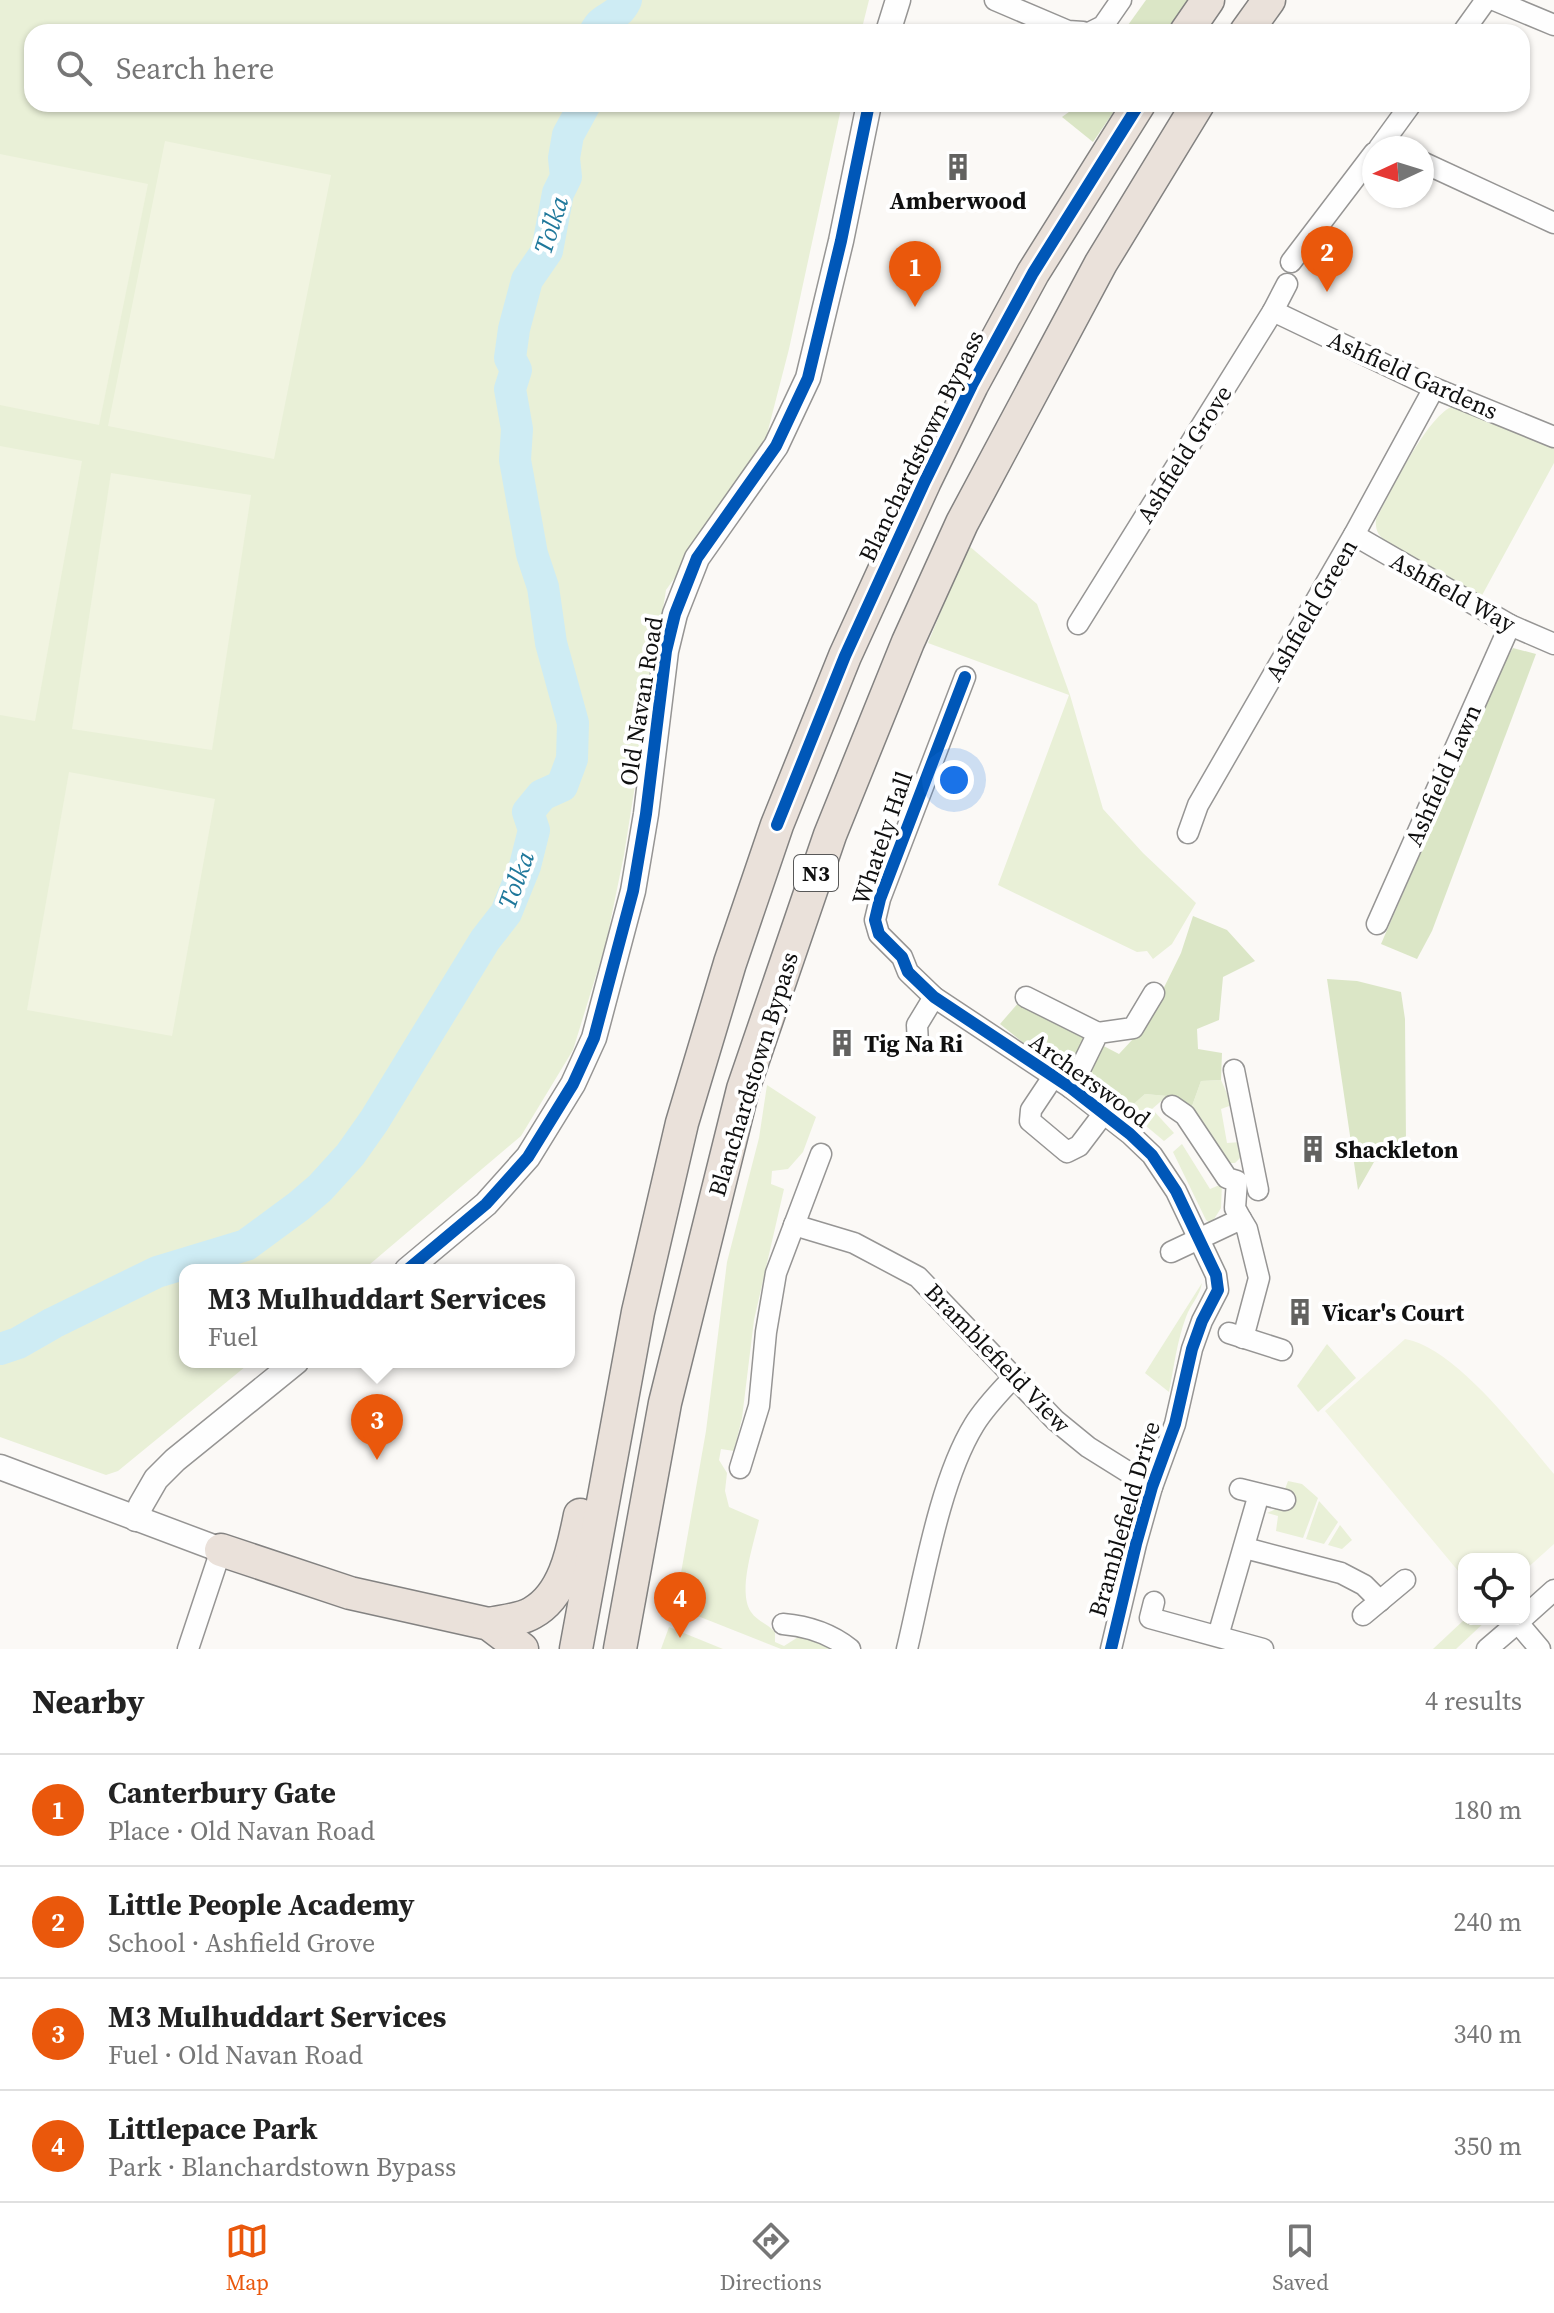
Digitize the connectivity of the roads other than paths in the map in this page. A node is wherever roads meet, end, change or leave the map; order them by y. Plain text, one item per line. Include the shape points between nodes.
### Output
1 (898, 0) edge
2 (995, 0) edge
3 (1121, 0) edge
4 (1208, 0) edge
5 (1269, 0) edge
6 (1486, 0) edge
7 (1494, 0) edge
8 (890, 24) edge
9 (1052, 24) edge
10 (1104, 24) edge
11 (1192, 24) edge
12 (1252, 24) edge
13 (1469, 24) edge
14 (1554, 25) edge
15 (867, 112) edge
16 (1134, 112) edge
17 (1193, 112) edge
18 (1406, 112) edge
19 (1390, 136) edge
20 (1434, 168) edge
21 (1362, 173) edge
22 (1554, 223) edge
23 (1291, 262) dead end
24 (1287, 284) dead end
25 (1273, 311) junction
26 (1434, 388) junction
27 (1554, 437) edge
28 (1354, 535) junction
29 (1078, 624) dead end
30 (1510, 625) junction
31 (1554, 644) edge
32 (965, 677) dead end
33 (777, 825) junction
34 (1188, 833) dead end
35 (1377, 924) dead end
36 (1154, 993) dead end
37 (934, 997) junction
38 (1026, 997) dead end
39 (1098, 1033) junction
40 (918, 1044) dead end
41 (1234, 1070) dead end
42 (1062, 1083) junction
43 (1172, 1106) dead end
44 (1104, 1113) junction
45 (821, 1154) dead end
46 (1253, 1165) junction
47 (1237, 1181) junction
48 (1258, 1190) dead end
49 (1241, 1219) junction
50 (794, 1225) junction
51 (1199, 1238) junction
52 (1171, 1252) dead end
53 (414, 1264) edge
54 (1282, 1350) dead end
55 (289, 1368) edge
56 (1013, 1378) junction
57 (1181, 1402) joint
58 (0, 1467) edge
59 (740, 1468) dead end
60 (1152, 1487) junction
61 (1285, 1500) dead end
62 (136, 1519) junction
63 (1245, 1548) junction
64 (221, 1550) junction
65 (1405, 1580) dead end
66 (1554, 1590) edge
67 (1380, 1601) junction
68 (1154, 1602) dead end
69 (1530, 1611) edge
70 (1363, 1615) dead end
71 (489, 1624) junction
72 (783, 1624) dead end
73 (1514, 1625) edge
74 (1525, 1625) edge
75 (1218, 1636) junction
76 (188, 1649) edge
77 (522, 1649) edge
78 (576, 1649) edge
79 (620, 1649) edge
80 (850, 1649) edge
81 (907, 1649) edge
82 (1111, 1649) edge
83 (1263, 1649) edge
84 (1487, 1649) edge
85 (1540, 1649) edge

1 - 8 street
2 - 9 street
3 - 10 street
4 - 11 highway
5 - 12 highway
6 - 13 street
7 - 14 street
15 - 53 street, Old Navan Road via 808,378 776,446 697,558 675,614 633,891 594,1038 567,1095 528,1157 486,1204
16 - 33 highway, Blanchardstown Bypass / N3 via 1033,273 972,385 845,656
17 - 79 highway, Blanchardstown Bypass / N3 via 1101,263 962,523 830,835 743,1089 665,1403
18 - 19 street
20 - 22 street
21 - 23 street
24 - 25 street, Ashfield Grove
25 - 26 street, Ashfield Gardens
25 - 29 street, Ashfield Grove
26 - 27 street, Ashfield Gardens
26 - 28 street, Ashfield Green
28 - 30 street, Ashfield Way
28 - 34 street, Ashfield Green via 1198,805
30 - 31 street, Ashfield Way
30 - 35 street, Ashfield Lawn
32 - 37 street, Whately Hall via 875,920 879,934 902,957 908,972
33 - 71 highway via 726,947 673,1117 563,1577 548,1601 530,1614
33 - 78 highway, Blanchardstown Bypass / N3 via 682,1123 638,1312
36 - 39 street via 1133,1028
37 - 40 street via 917,1025
37 - 42 street, Archerswood
38 - 39 street
39 - 42 street
41 - 46 street
42 - 44 street, Archerswood
42 - 44 street, Archerswood via 1031,1110 1030,1121 1067,1152 1079,1146
43 - 47 street via 1185,1115 1227,1178
44 - 51 street, Archerswood via 1152,1155
45 - 50 street via 801,1174
46 - 47 street
46 - 48 street
47 - 49 street via 1235,1208
49 - 51 street
49 - 54 street via 1259,1278 1236,1335
50 - 56 street, Bramblefield View via 854,1243 918,1277
50 - 59 street via 776,1273 759,1406
51 - 52 street
51 - 57 street, Archerswood via 1218,1290 1197,1333
55 - 62 street via 165,1470
56 - 60 street, Bramblefield View via 1066,1430
56 - 81 street via 963,1443
57 - 60 street, Bramblefield Drive
58 - 62 street
60 - 82 street, Bramblefield Drive
61 - 63 street via 1249,1491
62 - 64 street
63 - 67 street via 1341,1573
63 - 75 street
64 - 71 highway via 350,1593
64 - 76 street
65 - 67 street
66 - 69 street
67 - 70 street
68 - 75 street via 1150,1618
71 - 77 highway
72 - 80 street via 803,1625
73 - 84 street
74 - 85 street
75 - 83 street

